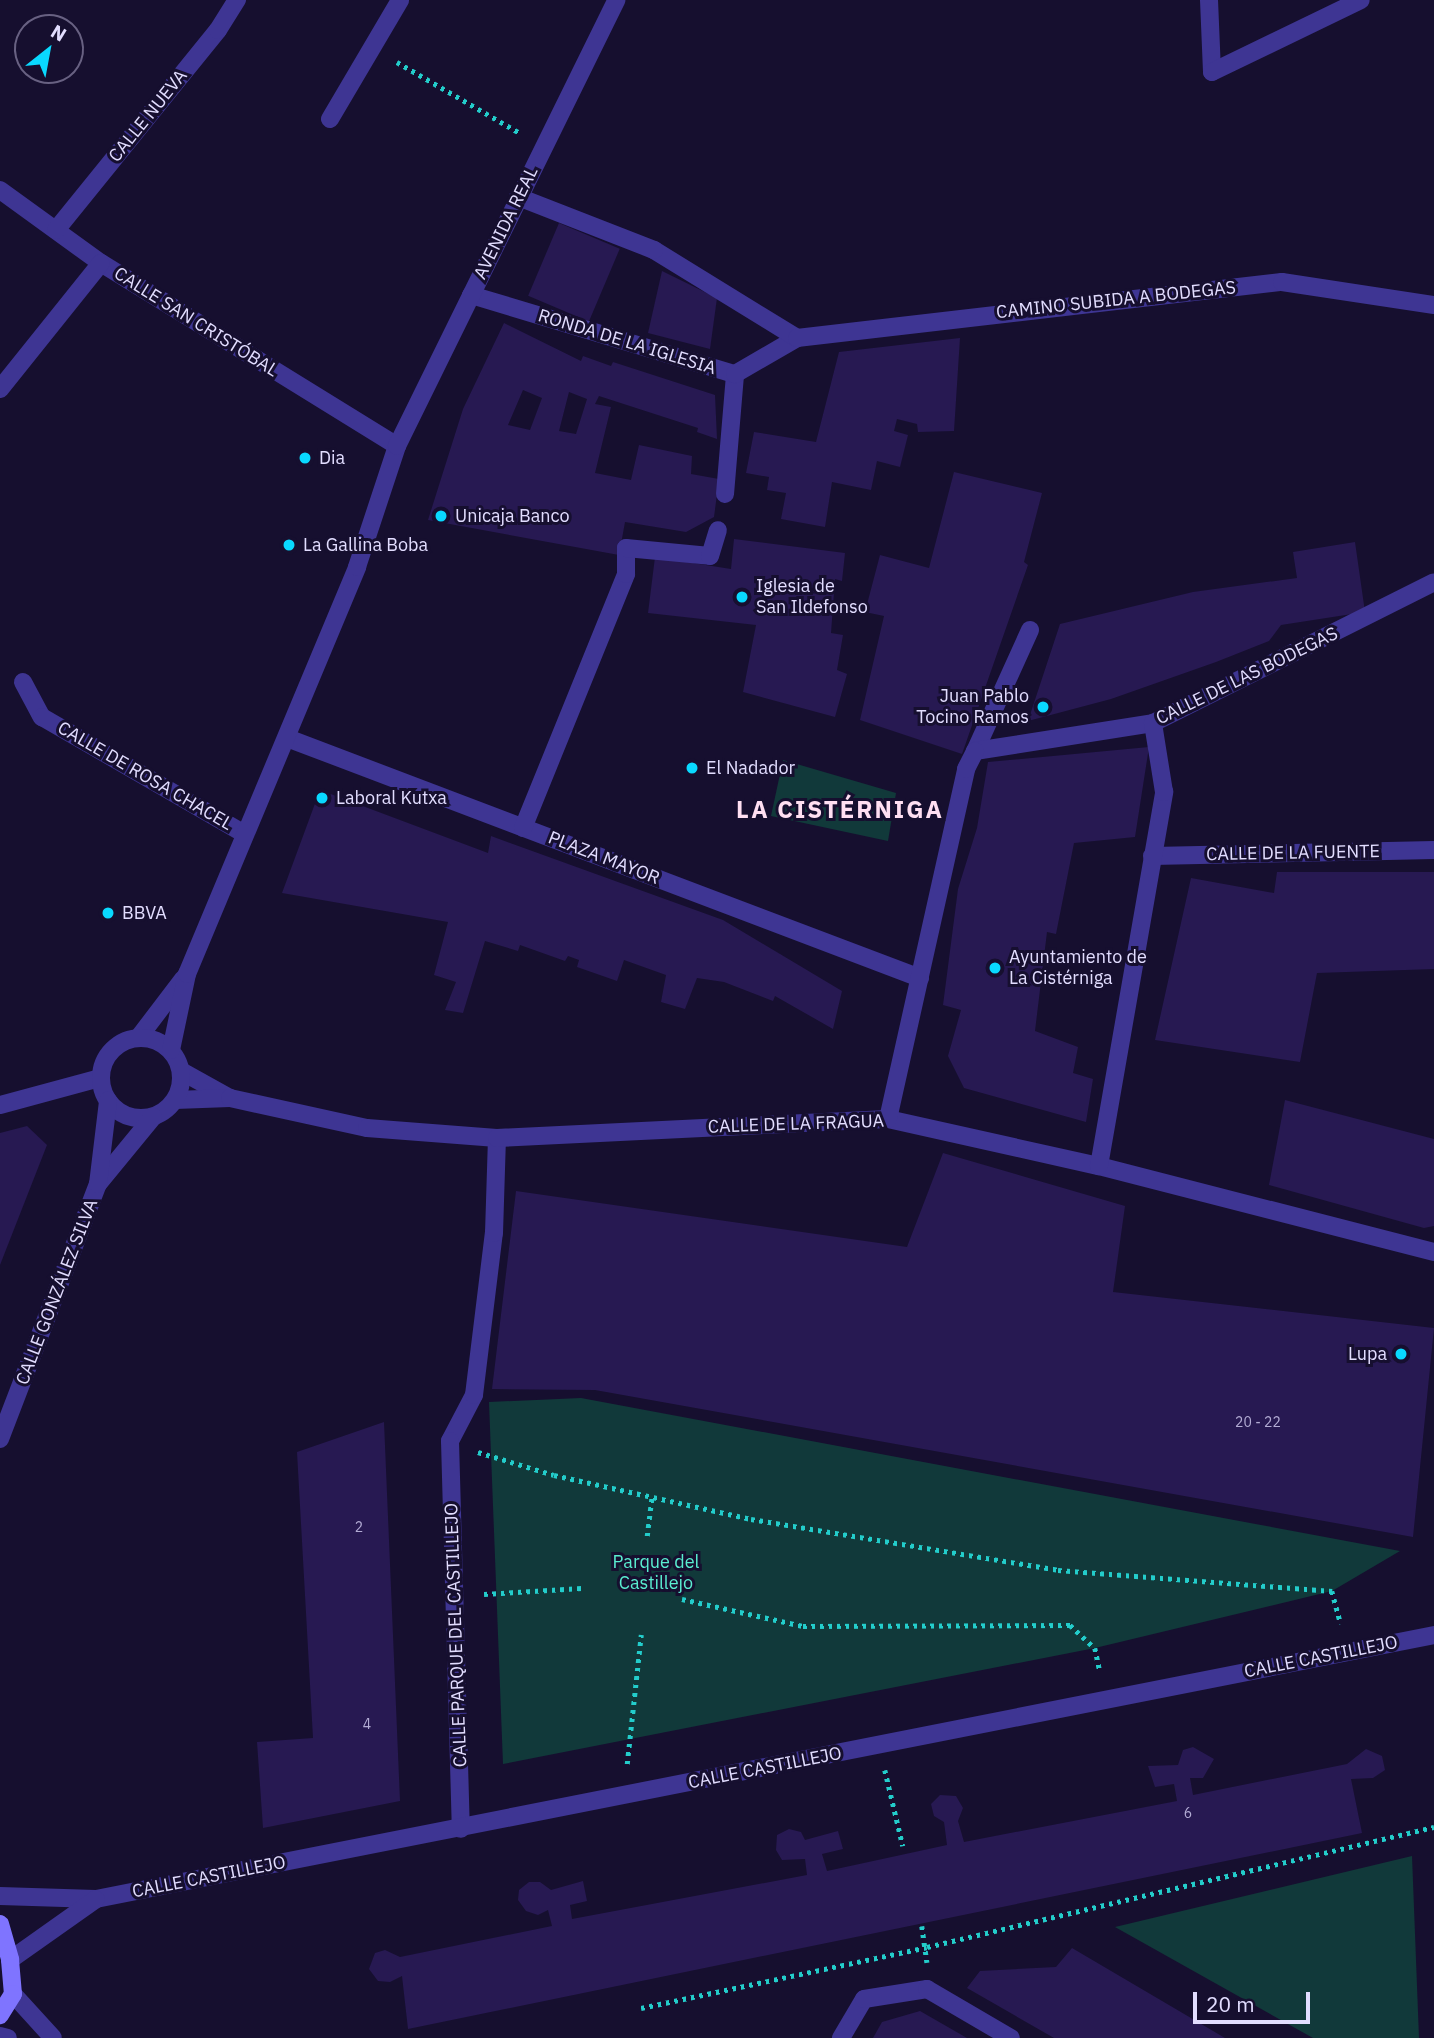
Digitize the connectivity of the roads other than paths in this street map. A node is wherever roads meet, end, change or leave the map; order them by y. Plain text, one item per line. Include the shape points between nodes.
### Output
1 (237, 0) edge
2 (400, 0) edge
3 (616, 0) edge
4 (1209, 0) edge
5 (1361, 0) edge
6 (330, 119) dead end
7 (0, 191) edge
8 (519, 197) junction
9 (56, 230) junction
10 (101, 263) junction
11 (471, 295) junction
12 (1434, 305) edge
13 (797, 338) junction
14 (735, 374) junction
15 (0, 389) edge
16 (397, 446) junction
17 (725, 494) dead end
18 (719, 530) dead end
19 (1434, 582) edge
20 (1030, 630) dead end
21 (23, 682) dead end
22 (1153, 723) junction
23 (287, 738) junction
24 (975, 751) junction
25 (523, 828) junction
26 (245, 834) junction
27 (1434, 850) edge
28 (1152, 856) junction
29 (187, 974) junction
30 (920, 978) junction
31 (139, 1037) junction
32 (171, 1050) junction
33 (181, 1071) junction
34 (100, 1078) junction
35 (230, 1098) junction
36 (175, 1100) junction
37 (108, 1101) junction
38 (1, 1103) edge
39 (153, 1116) junction
40 (888, 1119) junction
41 (497, 1138) junction
42 (1099, 1166) junction
43 (98, 1184) junction
44 (1434, 1252) edge
45 (0, 1439) edge
46 (1434, 1635) edge
47 (461, 1829) junction
48 (0, 1896) edge
49 (96, 1899) junction
50 (0, 1924) edge
51 (10, 1960) junction
52 (13, 1994) junction
53 (0, 2015) edge
54 (0, 2036) edge
55 (8, 2038) edge
56 (53, 2038) edge
57 (842, 2038) edge
58 (1011, 2038) edge

1 - 9 street, CALLE NUEVA via 218,30
2 - 6 street
3 - 8 street, AVENIDA REAL
4 - 5 street via 1212,72
7 - 9 street, CALLE SAN CRISTÓBAL
8 - 11 street, AVENIDA REAL
8 - 13 street via 654,250
9 - 10 street, CALLE SAN CRISTÓBAL
10 - 15 street
10 - 16 street, CALLE SAN CRISTÓBAL
11 - 14 street, RONDA DE LA IGLESIA
11 - 16 street, AVENIDA REAL
12 - 13 street, CAMINO SUBIDA A BODEGAS via 1282,282
13 - 14 street, RONDA DE LA IGLESIA
14 - 17 street
16 - 23 street via 357,567
18 - 25 street via 710,556 626,548 626,574
19 - 22 street, CALLE DE LAS BODEGAS
20 - 24 street
21 - 26 street, CALLE DE ROSA CHACEL via 43,717
22 - 24 street, CALLE DE LAS BODEGAS
22 - 28 street via 1164,792
23 - 25 street, PLAZA MAYOR
23 - 26 street
24 - 30 street via 966,769
25 - 30 street, PLAZA MAYOR
26 - 29 street
27 - 28 street, CALLE DE LA FUENTE
28 - 42 street
29 - 31 street
29 - 32 street
30 - 40 street
31 - 32 street via 151,1038
31 - 34 street via 109,1052
32 - 33 street
33 - 35 street, CALLE DE LA FRAGUA
33 - 36 street
34 - 37 street
34 - 38 street
35 - 36 street, CALLE DE LA FRAGUA
35 - 41 street, CALLE DE LA FRAGUA via 367,1128
36 - 39 street
37 - 39 street via 127,1116
37 - 43 street, CALLE GONZÁLEZ SILVA
39 - 43 street, CALLE GONZÁLEZ SILVA
40 - 41 street, CALLE DE LA FRAGUA
40 - 42 street, CALLE DE LA FRAGUA
41 - 47 street, CALLE PARQUE DEL CASTILLEJO via 494,1233 474,1395 450,1441
42 - 44 street, CALLE DE LA FRAGUA
43 - 45 street, CALLE GONZÁLEZ SILVA
46 - 47 street, CALLE CASTILLEJO
47 - 49 street, CALLE CASTILLEJO
48 - 49 street, CALLE CASTILLEJO
49 - 51 street, CALLE CASTILLEJO
50 - 51 main road
51 - 52 main road
52 - 53 main road
52 - 56 street
54 - 55 street
57 - 58 street via 864,1999 927,1989

